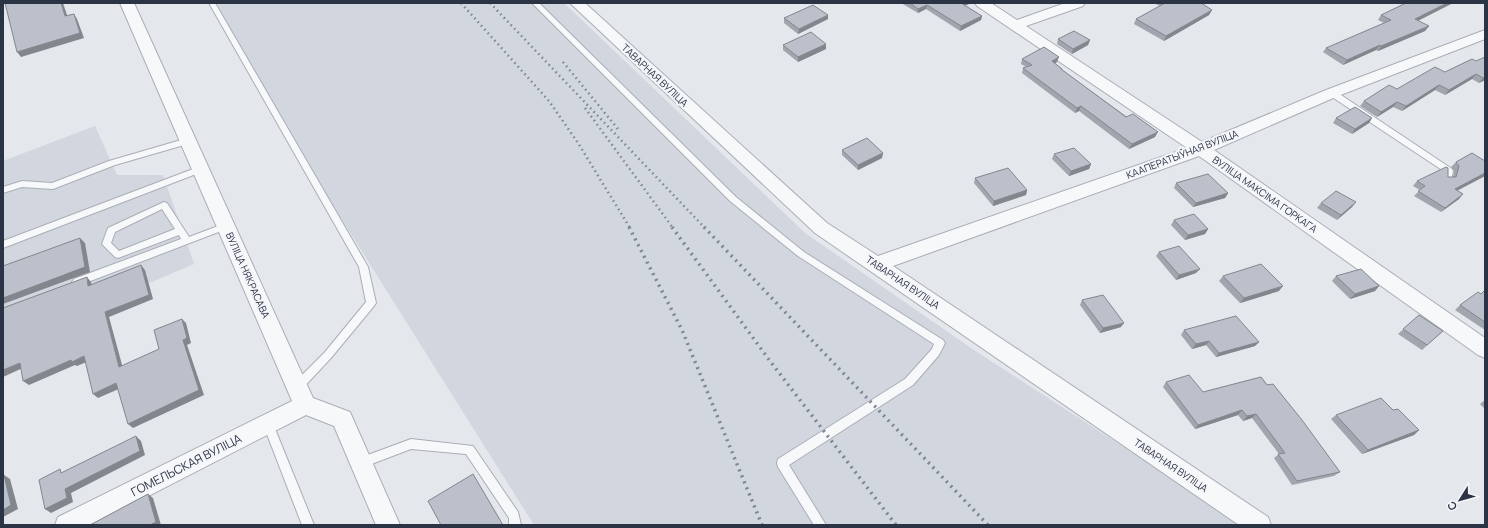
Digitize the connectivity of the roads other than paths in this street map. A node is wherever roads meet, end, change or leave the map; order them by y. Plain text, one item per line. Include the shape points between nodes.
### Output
1 (127, 3) edge
2 (212, 3) edge
3 (535, 3) edge
4 (577, 3) edge
5 (982, 3) edge
6 (1078, 3) edge
7 (1015, 26) junction
8 (1485, 34) edge
9 (1332, 92) junction
10 (188, 140) junction
11 (1201, 149) junction
12 (201, 169) junction
13 (1448, 179) edge
14 (3, 190) edge
15 (226, 226) junction
16 (180, 231) junction
17 (187, 241) junction
18 (3, 245) edge
19 (876, 264) junction
20 (69, 286) edge
21 (1485, 349) edge
22 (301, 396) junction
23 (268, 424) junction
24 (361, 463) junction
25 (67, 525) edge
26 (308, 525) edge
27 (388, 525) edge
28 (514, 525) edge
29 (820, 525) edge
30 (1259, 525) edge

1 - 10 street, ВУЛІЦА НЯКРАСАВА
2 - 22 lane via 363,267 372,303 328,355
3 - 29 lane via 733,199 801,254 940,343 936,352 909,382 782,463
4 - 19 street, ТАВАРНАЯ ВУЛІЦА via 821,228
5 - 7 street, ВУЛІЦА МАКСІМА ГОРКАГА
6 - 7 street
7 - 11 street, ВУЛІЦА МАКСІМА ГОРКАГА
8 - 9 street, КААПЕРАТЫЎНАЯ ВУЛІЦА
9 - 11 street, КААПЕРАТЫЎНАЯ ВУЛІЦА
9 - 13 lane via 1449,170
10 - 12 street, ВУЛІЦА НЯКРАСАВА
10 - 14 lane via 53,186 22,184
11 - 19 street, КААПЕРАТЫЎНАЯ ВУЛІЦА
11 - 21 street, ВУЛІЦА МАКСІМА ГОРКАГА
12 - 15 street, ВУЛІЦА НЯКРАСАВА
12 - 18 lane
15 - 17 lane
15 - 22 street, ВУЛІЦА НЯКРАСАВА
16 - 16 lane via 164,205 111,230 106,244 118,255
16 - 17 lane
17 - 20 lane
19 - 30 street, ТАВАРНАЯ ВУЛІЦА
22 - 23 street, ГОМЕЛЬСКАЯ ВУЛІЦА
22 - 24 street via 342,419
23 - 25 street, ГОМЕЛЬСКАЯ ВУЛІЦА
23 - 26 lane
24 - 27 street
24 - 28 lane via 411,444 469,449 514,516

